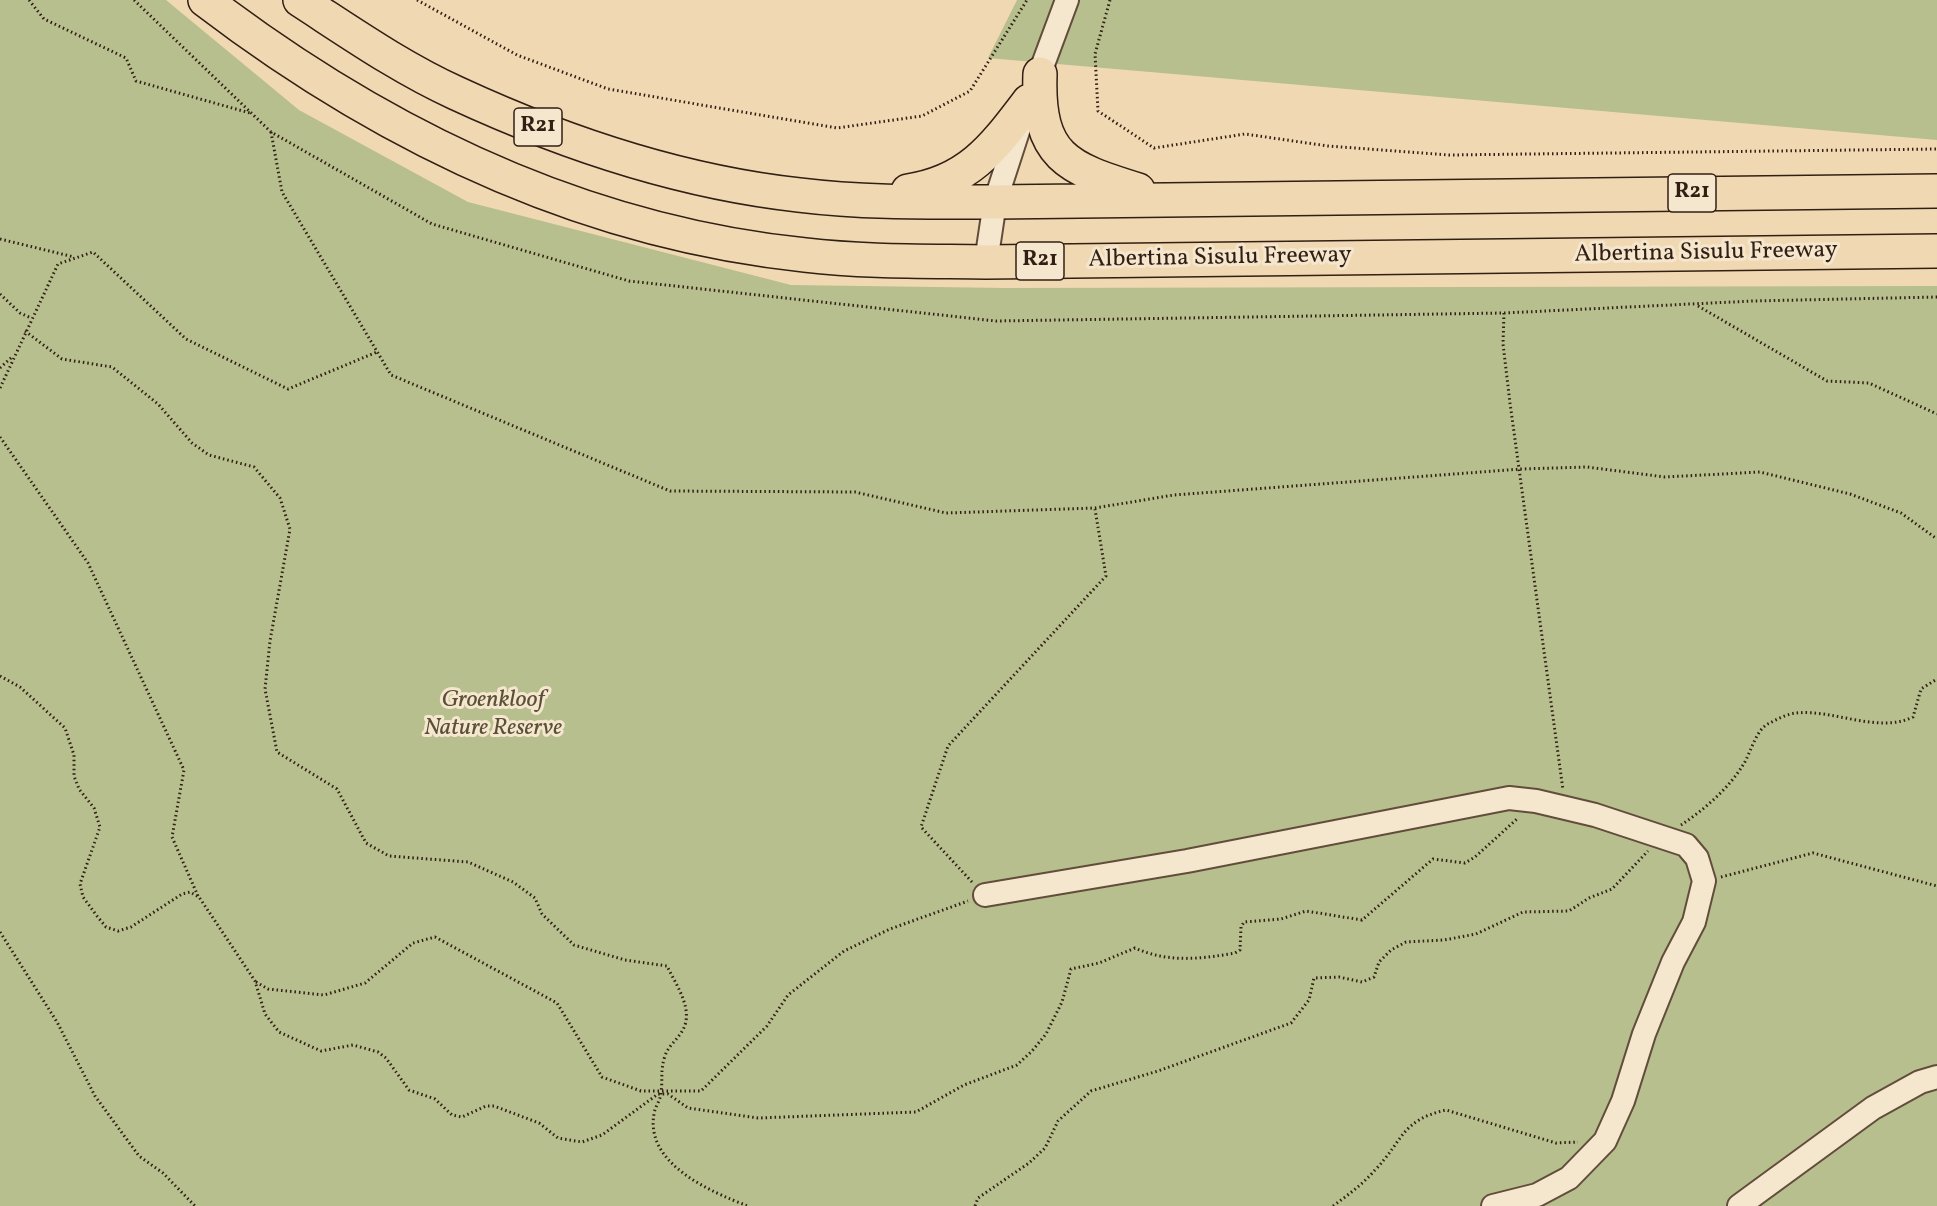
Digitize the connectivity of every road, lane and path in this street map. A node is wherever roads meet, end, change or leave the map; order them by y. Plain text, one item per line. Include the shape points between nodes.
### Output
1 (29, 0) edge
2 (134, 0) edge
3 (205, 0) edge
4 (300, 0) edge
5 (417, 0) edge
6 (1027, 0) edge
7 (1067, 0) edge
8 (1110, 0) edge
9 (1035, 88) junction
10 (253, 114) junction
11 (1937, 149) edge
12 (1937, 191) edge
13 (799, 195) junction
14 (1165, 200) junction
15 (995, 202) junction
16 (0, 238) edge
17 (1937, 251) edge
18 (76, 258) junction
19 (986, 262) junction
20 (0, 294) edge
21 (1937, 297) edge
22 (1504, 313) dead end
23 (31, 318) junction
24 (25, 332) junction
25 (377, 351) junction
26 (14, 354) junction
27 (0, 368) edge
28 (0, 388) edge
29 (1937, 414) edge
30 (0, 437) edge
31 (1521, 469) junction
32 (1095, 508) junction
33 (1937, 539) edge
34 (0, 676) edge
35 (1937, 679) edge
36 (1536, 801) junction
37 (1566, 810) junction
38 (1663, 836) junction
39 (1704, 880) junction
40 (1937, 886) edge
41 (985, 895) junction
42 (199, 897) junction
43 (0, 932) edge
44 (255, 981) junction
45 (1937, 1077) edge
46 (662, 1092) junction
47 (1605, 1141) junction
48 (195, 1206) edge
49 (748, 1206) edge
50 (975, 1206) edge
51 (1333, 1206) edge
52 (1493, 1206) edge
53 (1739, 1206) edge

1 - 10 path via 44,19 126,58 136,81
2 - 10 path
3 - 19 highway, Albertina Sisulu Freeway / R21 via 248,33 399,127 480,168 558,200 639,225 792,254 857,260
4 - 13 highway, R21 via 382,53 455,93 525,122 659,168
5 - 6 path via 517,55 608,89 837,128 922,116 970,91
7 - 9 street
8 - 11 path via 1095,54 1098,111 1154,148 1245,134 1328,146 1449,155
9 - 13 highway via 1000,140 957,177 881,194
9 - 14 highway via 1048,137 1057,150 1094,177
9 - 15 street
10 - 25 path via 271,132 282,192
12 - 14 highway, R21
13 - 15 highway, R21 via 883,202
14 - 15 highway, R21
15 - 19 street
16 - 18 path
17 - 19 highway, Albertina Sisulu Freeway / R21
18 - 23 path via 58,264
18 - 25 path via 93,252 186,339 288,389
20 - 23 path
21 - 29 path via 1696,306 1827,381 1869,383
22 - 31 path via 1505,356
23 - 24 path
24 - 26 path
24 - 46 path via 62,359 112,368 158,404 192,442 209,455 254,467 280,498 290,529 265,689 278,752 337,789 366,843 389,856 468,862 513,882 535,898 542,914 574,945 625,960 667,966 684,1000 686,1021 679,1040 666,1053 660,1073
25 - 32 path via 391,375 670,491 855,492 946,513
26 - 27 path
26 - 28 path
30 - 42 path via 88,563 184,770 172,837
31 - 32 path via 1186,494
31 - 33 path via 1587,467 1665,477 1760,472 1850,494 1901,513
31 - 37 path
32 - 41 path via 1106,576 948,746 921,827
34 - 42 path via 21,687 65,728 74,755 74,776 94,808 100,827 80,884 83,897 106,927 118,931 131,927 182,894 190,892
35 - 38 path via 1921,688 1913,717 1902,722 1794,713 1766,724 1743,765 1706,808
36 - 37 street
36 - 41 street via 1509,798 1187,861
36 - 46 path via 1475,858 1465,863 1433,859 1362,920 1306,911 1281,919 1256,919 1244,922 1240,950 1235,953 1194,960 1151,956 1135,948 1099,963 1071,969 1062,1002 1046,1034 1017,1065 964,1085 916,1112 758,1118 688,1108
37 - 38 street
38 - 39 street via 1686,845 1697,858
38 - 50 path via 1612,889 1569,911 1523,912 1476,934 1406,942 1379,962 1374,977 1362,982 1339,976 1314,978 1309,1000 1291,1023 1158,1071 1091,1090 1058,1121 1045,1148 978,1198
39 - 40 path via 1813,852
39 - 47 street via 1694,922 1673,962
41 - 46 path via 890,929 844,951 788,995 767,1026 701,1091
42 - 44 path
43 - 48 path via 57,1022 95,1096 139,1156 163,1173
44 - 46 path via 268,989 324,995 365,983 412,943 435,937 557,1003 602,1077 641,1091
44 - 46 path via 265,1014 279,1032 321,1051 353,1044 378,1052 409,1090 435,1099 452,1115 462,1117 494,1106 539,1123 558,1138 582,1142 602,1135
45 - 53 street via 1911,1086 1873,1108
46 - 49 path via 653,1114 657,1143 663,1152 676,1168 717,1195
47 - 51 path via 1556,1143 1446,1110 1428,1114 1413,1122 1377,1169
47 - 52 street via 1569,1178 1537,1195

